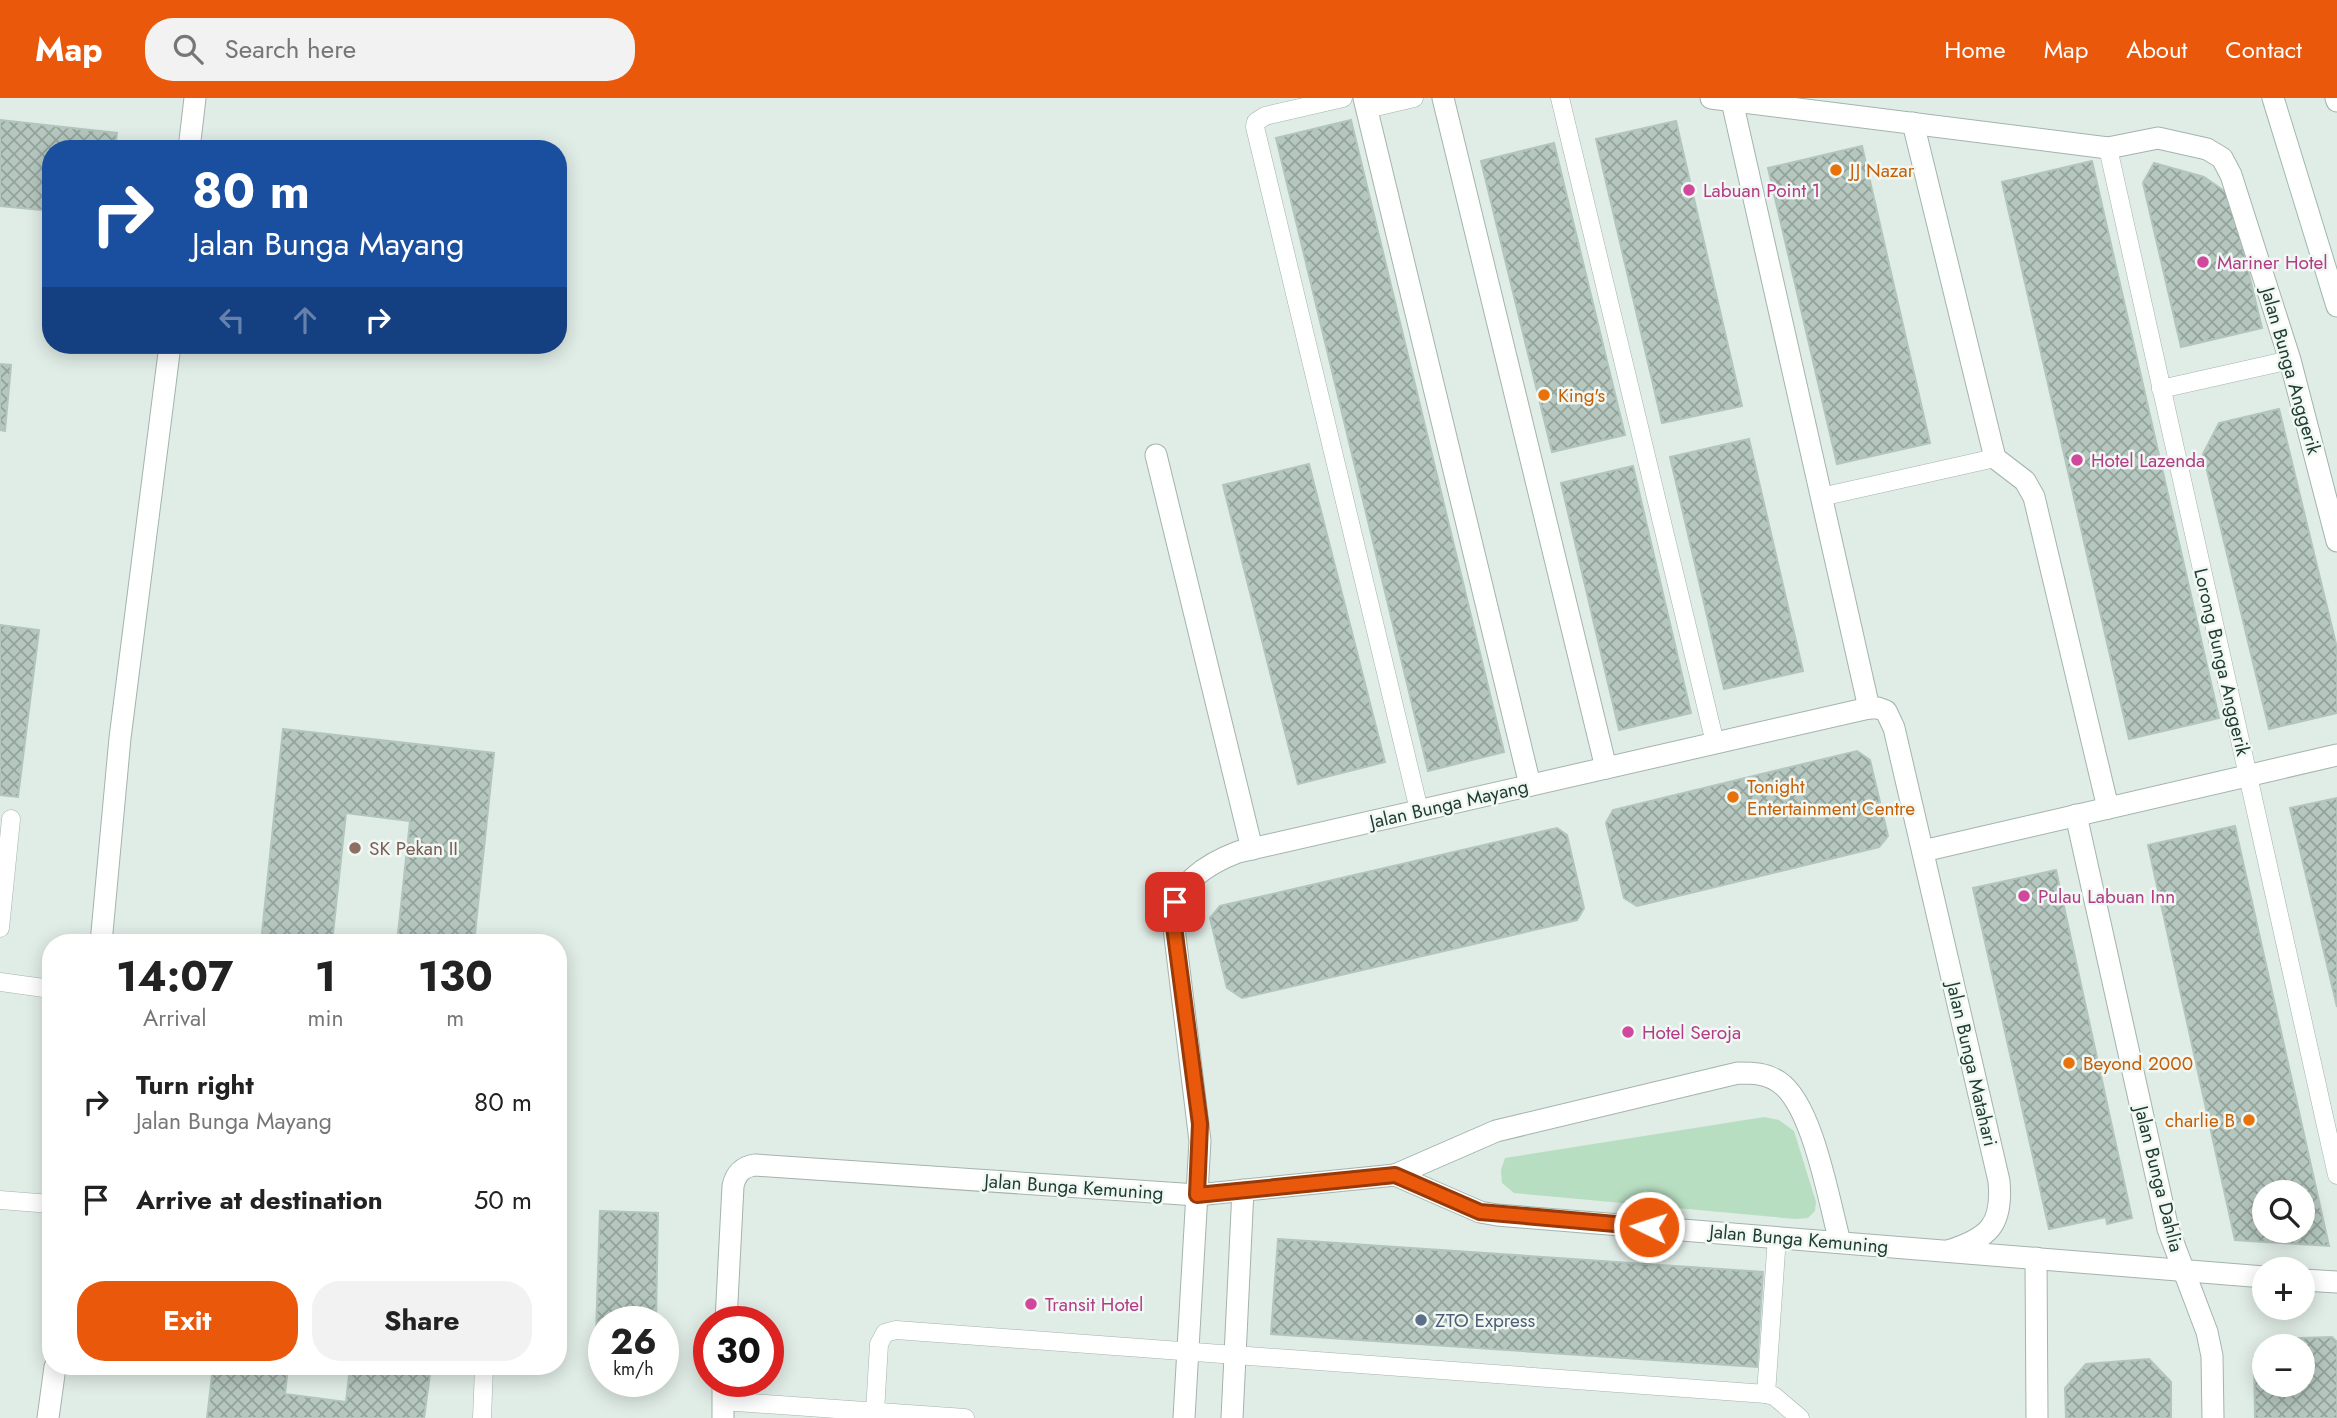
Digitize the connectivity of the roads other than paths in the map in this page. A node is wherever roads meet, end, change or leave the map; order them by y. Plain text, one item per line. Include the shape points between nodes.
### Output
1 (195, 98) edge
2 (1343, 98) edge
3 (1414, 98) edge
4 (1443, 98) edge
5 (1560, 98) edge
6 (1710, 98) edge
7 (2273, 98) edge
8 (1732, 101) junction
9 (1365, 103) edge
10 (1913, 123) junction
11 (191, 140) edge
12 (2108, 148) junction
13 (2337, 306) edge
14 (169, 354) edge
15 (2290, 360) junction
16 (2161, 389) junction
17 (1156, 455) dead end
18 (1995, 458) junction
19 (1821, 497) junction
20 (2337, 541) edge
21 (1868, 708) junction
22 (1715, 743) junction
23 (2337, 755) edge
24 (1606, 768) junction
25 (2248, 776) junction
26 (1530, 785) junction
27 (2108, 808) junction
28 (1419, 810) junction
29 (2077, 815) junction
30 (11, 819) dead end
31 (1252, 849) junction
32 (1923, 851) junction
33 (0, 928) edge
34 (102, 934) edge
35 (0, 982) edge
36 (42, 988) edge
37 (1395, 1175) junction
38 (2337, 1175) edge
39 (1243, 1190) junction
40 (1197, 1195) junction
41 (0, 1200) edge
42 (42, 1203) edge
43 (1777, 1237) junction
44 (1840, 1242) junction
45 (1948, 1251) junction
46 (2036, 1258) junction
47 (2184, 1270) junction
48 (2252, 1276) edge
49 (2315, 1281) edge
50 (2337, 1282) edge
51 (727, 1306) edge
52 (1188, 1351) junction
53 (1235, 1355) junction
54 (54, 1375) edge
55 (484, 1375) edge
56 (1766, 1394) junction
57 (723, 1400) edge
58 (875, 1412) junction
59 (48, 1418) edge
60 (482, 1418) edge
61 (965, 1418) edge
62 (1184, 1418) edge
63 (1232, 1418) edge
64 (1800, 1418) edge
65 (2037, 1418) edge
66 (2213, 1418) edge

1 - 11 street
2 - 28 lane via 1265,116 1255,127
3 - 9 lane
4 - 24 street
5 - 22 lane
6 - 8 street
7 - 13 street
8 - 10 street
8 - 19 street
9 - 26 street
10 - 12 street
10 - 18 street
12 - 15 street, Jalan Bunga Anggerik via 2158,138 2207,149 2222,158
12 - 16 lane, Lorong Bunga Anggerik
14 - 34 street via 120,738
15 - 16 lane
15 - 20 street, Jalan Bunga Anggerik
16 - 25 lane, Lorong Bunga Anggerik
17 - 31 street
18 - 19 lane
18 - 27 street via 2025,481 2034,497
19 - 21 street
21 - 22 street, Jalan Bunga Mayang
21 - 32 street via 1886,711 1891,718
22 - 24 street, Jalan Bunga Mayang
23 - 25 street
24 - 26 street, Jalan Bunga Mayang
25 - 27 street
25 - 38 lane, Lorong Bunga Anggerik
26 - 28 street, Jalan Bunga Mayang
27 - 29 street
28 - 31 street, Jalan Bunga Mayang
29 - 32 street
29 - 47 street, Jalan Bunga Dahlia via 2168,1229
30 - 33 lane
31 - 40 street, Jalan Bunga Mayang via 1221,859 1184,887 1173,911 1200,1124
32 - 45 street, Jalan Bunga Matahari via 2001,1201 1997,1220 1986,1234
35 - 36 lane
37 - 39 street, Jalan Bunga Kemuning
37 - 43 street, Jalan Bunga Kemuning via 1497,1215
37 - 44 street via 1496,1131 1738,1073 1760,1073 1780,1083 1807,1120
39 - 40 street, Jalan Bunga Kemuning
39 - 53 street
40 - 51 street, Jalan Bunga Kemuning via 747,1166 733,1186
40 - 52 street, Jalan Bunga Mayang
41 - 42 lane
43 - 44 street, Jalan Bunga Kemuning
43 - 56 lane
44 - 45 street, Jalan Bunga Kemuning
45 - 46 street, Jalan Bunga Kemuning
46 - 47 street, Jalan Bunga Kemuning
46 - 65 street
47 - 48 street, Jalan Bunga Kemuning
47 - 66 street, Jalan Bunga Dahlia via 2212,1356
49 - 50 street
52 - 53 lane
52 - 58 lane via 890,1331 879,1345
52 - 62 street, Jalan Bunga Mayang
53 - 56 lane
53 - 63 street
54 - 59 street
55 - 60 lane
56 - 64 lane
57 - 58 lane
58 - 61 lane

